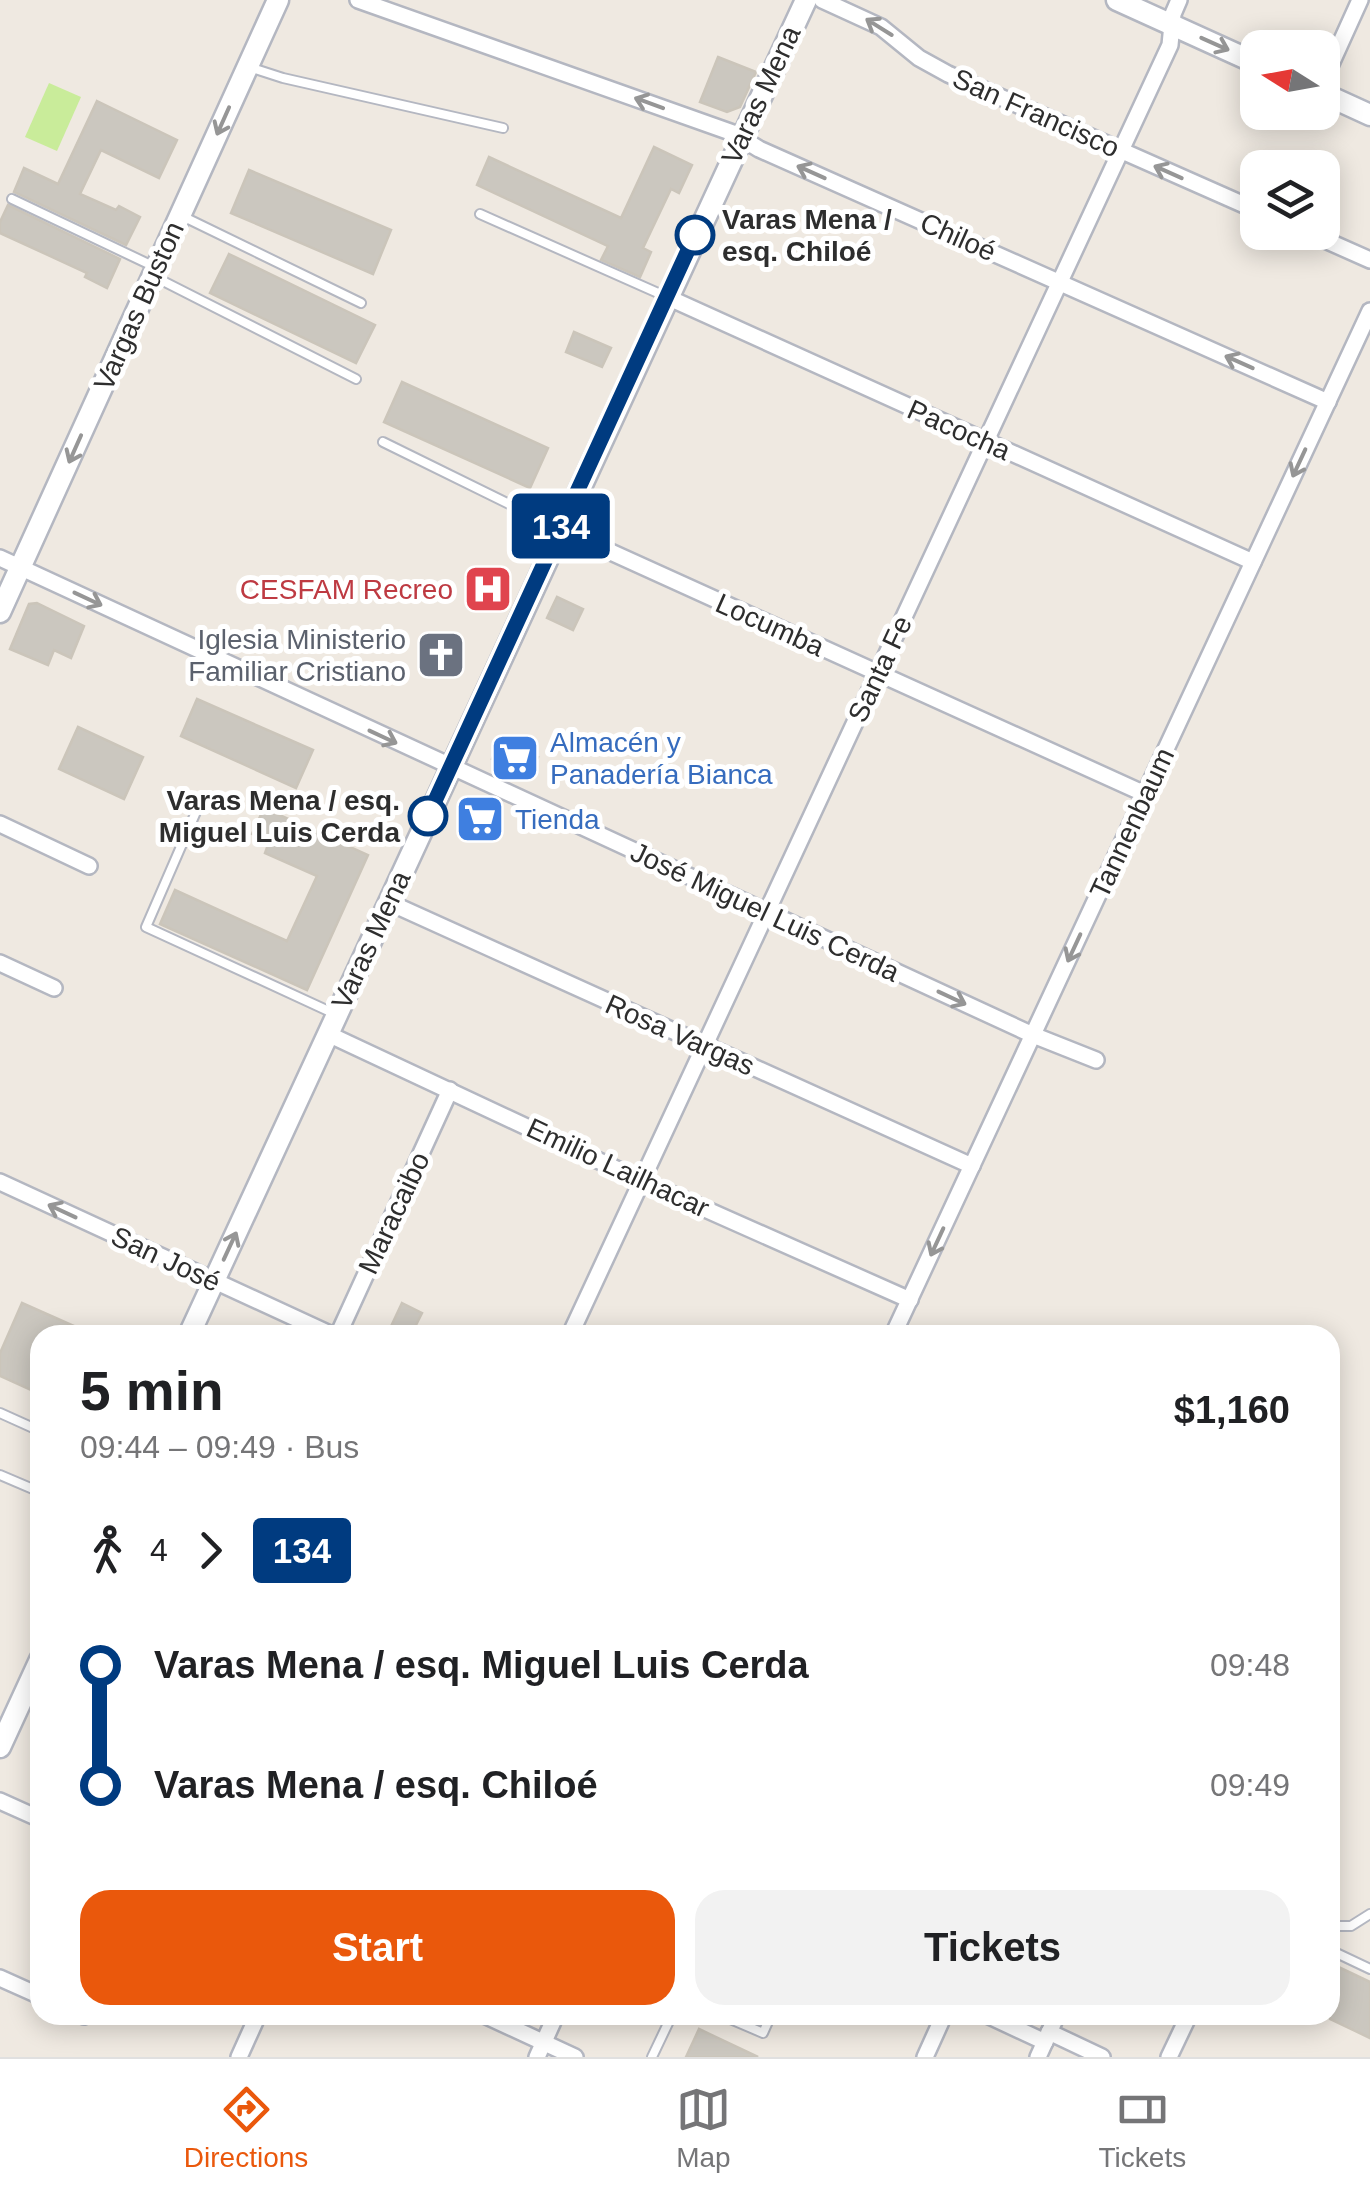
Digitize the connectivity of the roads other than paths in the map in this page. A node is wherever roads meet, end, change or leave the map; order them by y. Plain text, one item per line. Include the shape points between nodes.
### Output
1 (278, 0) edge
2 (358, 0) edge
3 (806, 0) edge
4 (822, 0) edge
5 (1117, 0) edge
6 (1179, 0) edge
7 (1360, 0) edge
8 (1172, 25) junction
9 (1340, 44) edge
10 (1240, 56) edge
11 (248, 66) junction
12 (1340, 101) edge
13 (1370, 114) edge
14 (502, 128) dead end
15 (740, 137) junction
16 (1121, 151) junction
17 (12, 198) dead end
18 (1240, 203) edge
19 (480, 214) dead end
20 (180, 215) junction
21 (1340, 247) edge
22 (1370, 260) edge
23 (155, 272) junction
24 (1060, 282) junction
25 (667, 297) junction
26 (361, 303) dead end
27 (1370, 311) edge
28 (356, 379) dead end
29 (1328, 402) junction
30 (383, 442) dead end
31 (986, 442) junction
32 (560, 529) junction
33 (0, 558) edge
34 (1253, 562) junction
35 (20, 568) junction
36 (0, 612) edge
37 (878, 674) junction
38 (450, 768) junction
39 (1145, 794) junction
40 (199, 805) dead end
41 (0, 824) edge
42 (89, 866) dead end
43 (388, 902) junction
44 (766, 913) junction
45 (0, 963) edge
46 (54, 988) dead end
47 (337, 1014) junction
48 (328, 1034) junction
49 (1033, 1035) junction
50 (704, 1046) junction
51 (1096, 1060) dead end
52 (450, 1090) junction
53 (972, 1166) junction
54 (642, 1180) junction
55 (0, 1182) edge
56 (214, 1281) junction
57 (910, 1300) junction
58 (194, 1325) edge
59 (313, 1325) edge
60 (340, 1325) edge
61 (575, 1325) edge
62 (898, 1325) edge
63 (0, 1413) edge
64 (30, 1427) edge
65 (0, 1475) edge
66 (30, 1488) edge
67 (30, 1682) edge
68 (0, 1747) edge
69 (0, 1801) edge
70 (30, 1814) edge
71 (1370, 1914) edge
72 (1340, 1926) edge
73 (1340, 1954) edge
74 (1370, 1968) edge
75 (0, 1978) edge
76 (30, 1992) edge
77 (253, 2025) edge
78 (500, 2025) edge
79 (551, 2025) edge
80 (667, 2025) edge
81 (744, 2025) edge
82 (767, 2025) edge
83 (939, 2025) edge
84 (1007, 2025) edge
85 (1184, 2025) edge
86 (1044, 2044) edge
87 (540, 2050) edge
88 (239, 2057) edge
89 (574, 2057) edge
90 (652, 2057) edge
91 (925, 2057) edge
92 (1102, 2057) edge
93 (1169, 2057) edge

1 - 11 street, Vargas Buston
15 -> 2 street, Chiloé
3 - 15 street, Varas Mena
16 -> 4 street, San Francisco via 948,74 881,28
5 - 8 street
6 - 8 street, Santa Fe
7 - 9 street
8 -> 10 street
8 - 16 street, Santa Fe via 1170,45
11 - 14 lane
11 -> 20 street, Vargas Buston
12 - 13 street
24 -> 15 street, Chiloé
15 - 25 street, Varas Mena
18 -> 16 street, San Francisco
16 - 24 street, Santa Fe
17 - 23 lane
19 - 25 lane
20 - 23 street, Vargas Buston
20 - 26 lane
21 - 22 street
23 - 28 lane
23 -> 35 street, Vargas Buston
29 -> 24 street, Chiloé
24 - 31 street, Santa Fe
25 - 31 street, Pacocha
25 - 32 street, Varas Mena
27 - 29 street, Tannenbaum
29 -> 34 street, Tannenbaum
30 - 32 lane
31 - 34 street, Pacocha
31 - 37 street, Santa Fe
32 - 37 street, Locumba
32 - 38 street, Varas Mena
33 - 35 street, José Miguel Luis Cerda
34 - 39 street, Tannenbaum
35 - 36 street, Vargas Buston
35 -> 38 street, José Miguel Luis Cerda
37 - 39 street, Locumba
37 - 44 street, Santa Fe
38 - 43 street, Varas Mena
38 - 44 street, José Miguel Luis Cerda
39 -> 49 street, Tannenbaum
40 - 47 lane via 146,928
41 - 42 street
43 - 47 street, Varas Mena
43 - 50 street, Rosa Vargas
44 -> 49 street, José Miguel Luis Cerda
44 - 50 street, Santa Fe
45 - 46 street
47 - 48 street, Varas Mena
48 - 52 street, Emilio Lailhacar
56 -> 48 street, Varas Mena
49 - 51 street, José Miguel Luis Cerda
49 - 53 street, Tannenbaum
50 - 53 street, Rosa Vargas
50 - 54 street, Santa Fe
52 - 54 street, Emilio Lailhacar
52 - 60 street, Maracaibo
53 -> 57 street, Tannenbaum
54 - 57 street, Emilio Lailhacar
54 - 61 street, Santa Fe
56 -> 55 street, San José
56 - 58 street, Varas Mena
56 - 59 street, San José
57 - 62 street, Tannenbaum
63 - 64 lane
65 - 66 lane
67 - 68 street
69 - 70 street
71 - 72 lane
73 - 74 lane
75 - 76 street
77 - 88 street
78 - 87 street
79 - 87 street
80 - 90 lane
81 - 82 lane via 763,2033
83 - 91 street
84 - 86 street
85 - 93 street
86 - 92 street
87 - 89 street

